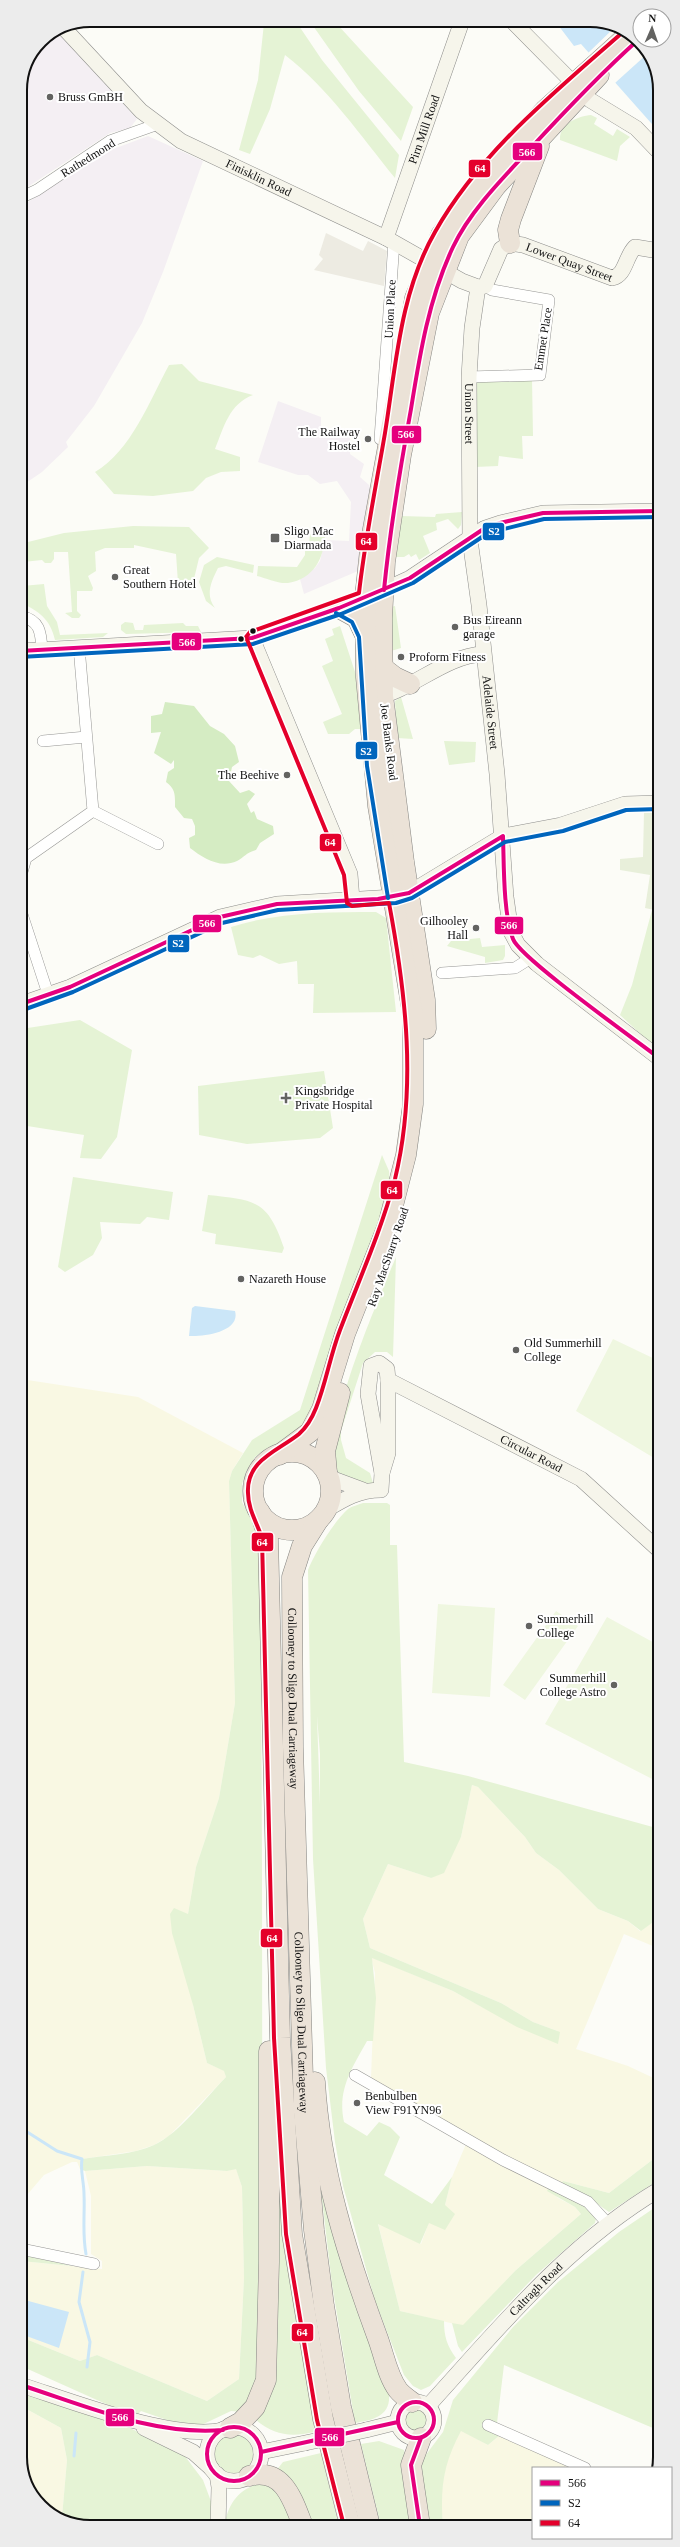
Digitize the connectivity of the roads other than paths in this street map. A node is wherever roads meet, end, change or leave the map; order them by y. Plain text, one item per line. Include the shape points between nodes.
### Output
1 (460, 27) edge
2 (518, 27) edge
3 (67, 32) edge
4 (626, 38) edge
5 (632, 44) edge
6 (595, 71) junction
7 (579, 88) junction
8 (158, 124) junction
9 (543, 137) junction
10 (653, 146) edge
11 (27, 195) edge
12 (390, 240) junction
13 (510, 243) junction
14 (653, 250) edge
15 (435, 267) junction
16 (482, 287) junction
17 (469, 377) junction
18 (379, 447) dead end
19 (653, 511) edge
20 (470, 540) junction
21 (384, 590) junction
22 (365, 597) junction
23 (340, 608) junction
24 (27, 617) edge
25 (365, 635) junction
26 (252, 638) junction
27 (79, 647) junction
28 (42, 650) junction
29 (27, 651) edge
30 (483, 654) junction
31 (382, 666) junction
32 (410, 684) junction
33 (375, 698) junction
34 (86, 737) junction
35 (43, 741) dead end
36 (653, 803) edge
37 (92, 812) junction
38 (503, 836) junction
39 (158, 844) dead end
40 (27, 857) edge
41 (401, 895) junction
42 (356, 900) junction
43 (27, 930) edge
44 (531, 958) junction
45 (442, 973) dead end
46 (48, 994) junction
47 (27, 1002) edge
48 (653, 1053) edge
49 (388, 1380) junction
50 (278, 1455) junction
51 (382, 1473) junction
52 (328, 1475) junction
53 (364, 1490) junction
54 (260, 1512) junction
55 (323, 1515) junction
56 (653, 1544) edge
57 (296, 1827) junction
58 (276, 1842) junction
59 (354, 2074) dead end
60 (653, 2194) edge
61 (609, 2225) junction
62 (27, 2250) edge
63 (94, 2264) dead end
64 (27, 2387) edge
65 (420, 2404) junction
66 (119, 2416) junction
67 (398, 2422) junction
68 (488, 2425) dead end
69 (226, 2429) junction
70 (421, 2438) junction
71 (261, 2452) junction
72 (583, 2467) edge
73 (215, 2472) junction
74 (245, 2478) junction
75 (218, 2520) edge
76 (219, 2520) edge
77 (301, 2520) edge
78 (348, 2520) edge
79 (369, 2520) edge
80 (419, 2520) edge

1 - 12 street, Pirn Mill Road
2 - 7 street
3 - 8 street, Finisklin Road via 124,93
4 - 6 highway
5 - 6 highway
6 - 7 highway
7 - 9 highway
7 - 10 street via 636,128
7 - 15 highway via 544,112 483,178 440,235
8 - 11 street, Rathedmond via 110,141
8 - 12 street, Finisklin Road via 181,141
9 - 13 highway via 511,219 508,230
9 - 15 highway via 496,186
12 - 15 street, Finisklin Road
12 - 18 street, Union Place via 384,401
13 - 14 street, Lower Quay Street via 523,245 612,278 622,272 635,247
13 - 16 street, Union Street via 501,249
15 - 16 street, Finisklin Road
15 - 21 highway, Joe Banks Road via 390,525
15 - 22 highway, Joe Banks Road via 415,298 371,540
16 - 17 street, Union Street via 472,328
16 - 17 street, Emmet Place via 550,300 540,375
17 - 20 street, Union Street
19 - 20 street via 538,514 485,528
20 - 21 street via 410,578
20 - 30 street, Adelaide Street
21 - 22 street
21 - 31 highway, Joe Banks Road
22 - 23 street
22 - 25 highway, Joe Banks Road
23 - 25 highway via 357,618
23 - 26 street
24 - 28 street via 38,625
25 - 33 highway, Joe Banks Road
26 - 27 street
26 - 42 street via 350,874
27 - 28 street
27 - 34 street
28 - 29 street
30 - 32 street via 457,659
30 - 38 street, Adelaide Street
31 - 32 highway via 395,677
31 - 33 highway, Joe Banks Road
32 - 33 street
33 - 41 highway, Joe Banks Road via 378,806
34 - 35 street
34 - 37 street
36 - 38 street via 625,804 561,825
37 - 39 street
37 - 40 street
38 - 41 street
38 - 44 street, Adelaide Street via 506,897 511,932 518,945
41 - 42 street
41 - 50 highway, Ray MacSharry Road via 413,1016 413,1104 406,1155 388,1225 345,1334 322,1409 310,1432
41 - 52 highway, Ray MacSharry Road via 425,1000 427,1050 421,1145 398,1235 352,1354 331,1424 325,1451
42 - 46 street via 277,904 220,917 70,987
43 - 46 street
44 - 45 street via 515,968
44 - 48 street, Adelaide Street
46 - 47 street
49 - 51 street via 388,1453
49 - 51 street via 385,1366 379,1363 371,1366 368,1394
49 - 56 street, Circular Road via 581,1479
50 - 52 highway via 306,1455 320,1464
50 - 54 highway via 260,1469 255,1479 254,1496
51 - 53 street via 381,1490
52 - 53 street
52 - 55 highway via 331,1488
53 - 55 street via 346,1498
54 - 55 highway via 272,1524 288,1530 310,1526
54 - 58 highway, Collooney to Sligo Dual Carriageway via 268,1545
55 - 57 highway, Collooney to Sligo Dual Carriageway via 302,1546 292,1577
57 - 65 highway via 305,1899 315,2093 329,2176 361,2293 390,2374 398,2391
57 - 79 highway, Collooney to Sligo Dual Carriageway via 304,2112 314,2230 341,2407
58 - 69 highway via 271,1913 266,2380 255,2407 241,2422
58 - 78 highway, Collooney to Sligo Dual Carriageway via 280,2038 292,2234 323,2419
59 - 61 street via 503,2160 588,2202
60 - 61 street, Caltragh Road
61 - 65 street, Caltragh Road via 539,2284
62 - 63 street
64 - 66 street
65 - 67 street via 403,2407
65 - 70 street via 435,2421 430,2432
66 - 69 street via 195,2433
66 - 73 street via 193,2452
67 - 70 street via 408,2437
67 - 71 street, bridge
68 - 72 street
69 - 71 street via 247,2430 254,2436
69 - 73 street via 216,2434 208,2447 209,2463
70 - 80 highway via 411,2465
71 - 74 street via 258,2466
73 - 74 street via 227,2480
73 - 75 street via 219,2487
74 - 76 street via 227,2498
74 - 77 highway via 267,2475 282,2483 290,2493

